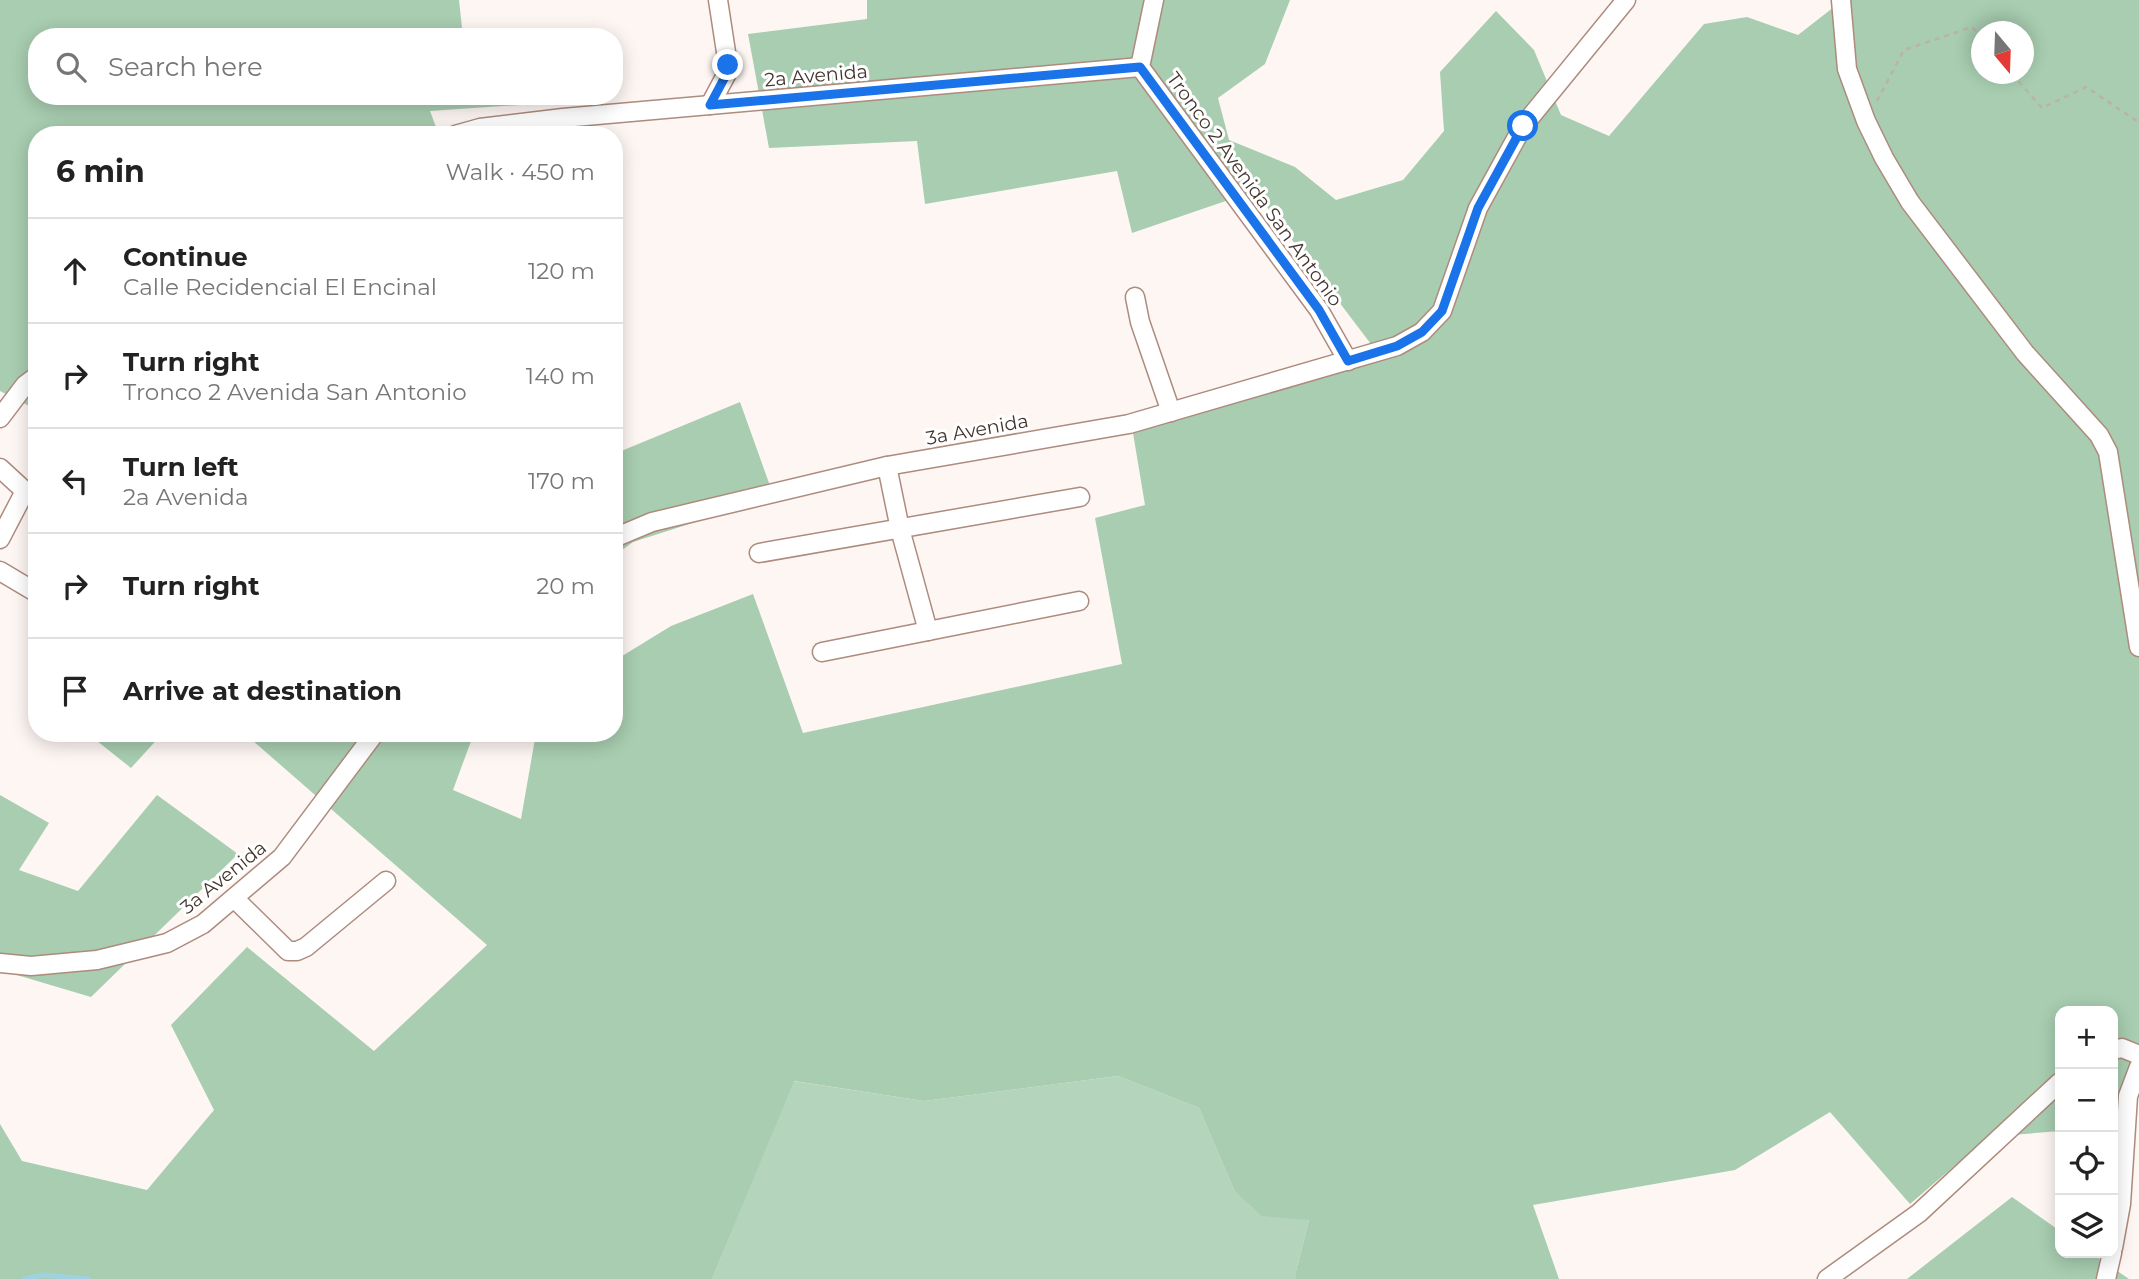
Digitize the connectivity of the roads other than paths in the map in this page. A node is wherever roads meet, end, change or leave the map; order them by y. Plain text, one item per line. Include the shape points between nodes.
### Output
1 (718, 0) edge
2 (1154, 0) edge
3 (1626, 0) edge
4 (1841, 0) edge
5 (1140, 67) junction
6 (710, 105) junction
7 (546, 126) edge
8 (1135, 297) dead end
9 (1348, 361) junction
10 (28, 383) edge
11 (1171, 412) junction
12 (0, 418) edge
13 (887, 466) junction
14 (0, 468) edge
15 (28, 482) edge
16 (28, 489) edge
17 (1080, 497) dead end
18 (900, 529) junction
19 (623, 534) edge
20 (0, 540) edge
21 (759, 553) dead end
22 (0, 570) edge
23 (28, 587) edge
24 (1079, 601) dead end
25 (928, 631) junction
26 (2139, 647) edge
27 (822, 652) dead end
28 (368, 742) edge
29 (386, 880) dead end
30 (234, 898) junction
31 (0, 963) edge
32 (2118, 1049) edge
33 (2139, 1055) edge
34 (2139, 1067) edge
35 (2055, 1087) edge
36 (2118, 1216) edge
37 (2110, 1258) edge
38 (1827, 1279) edge
39 (2106, 1279) edge

1 - 6 street via 728,65
2 - 5 street, Tronco 2 Avenida San Antonio
3 - 9 street, 3a Avenida via 1523,126 1478,208 1442,311 1422,332 1397,346
4 - 26 street via 1847,69 1884,158 1910,202 2025,353 2099,435 2108,452
5 - 6 street, 2a Avenida
5 - 9 street, Tronco 2 Avenida San Antonio via 1319,310
6 - 7 street, 2a Avenida
8 - 11 street
9 - 11 street, 3a Avenida
10 - 12 street
11 - 13 street, 3a Avenida via 1129,424
13 - 18 street
13 - 19 street, 3a Avenida via 652,522
14 - 15 street
16 - 20 street
17 - 18 street
18 - 21 street
18 - 25 street
22 - 23 street
24 - 25 street
25 - 27 street
28 - 30 street, 3a Avenida via 282,857
29 - 30 street via 297,951 288,951
30 - 31 street, 3a Avenida via 203,924 167,943 97,960 31,966
32 - 33 street
34 - 36 street via 2128,1096
35 - 38 street via 1919,1213
37 - 39 street

